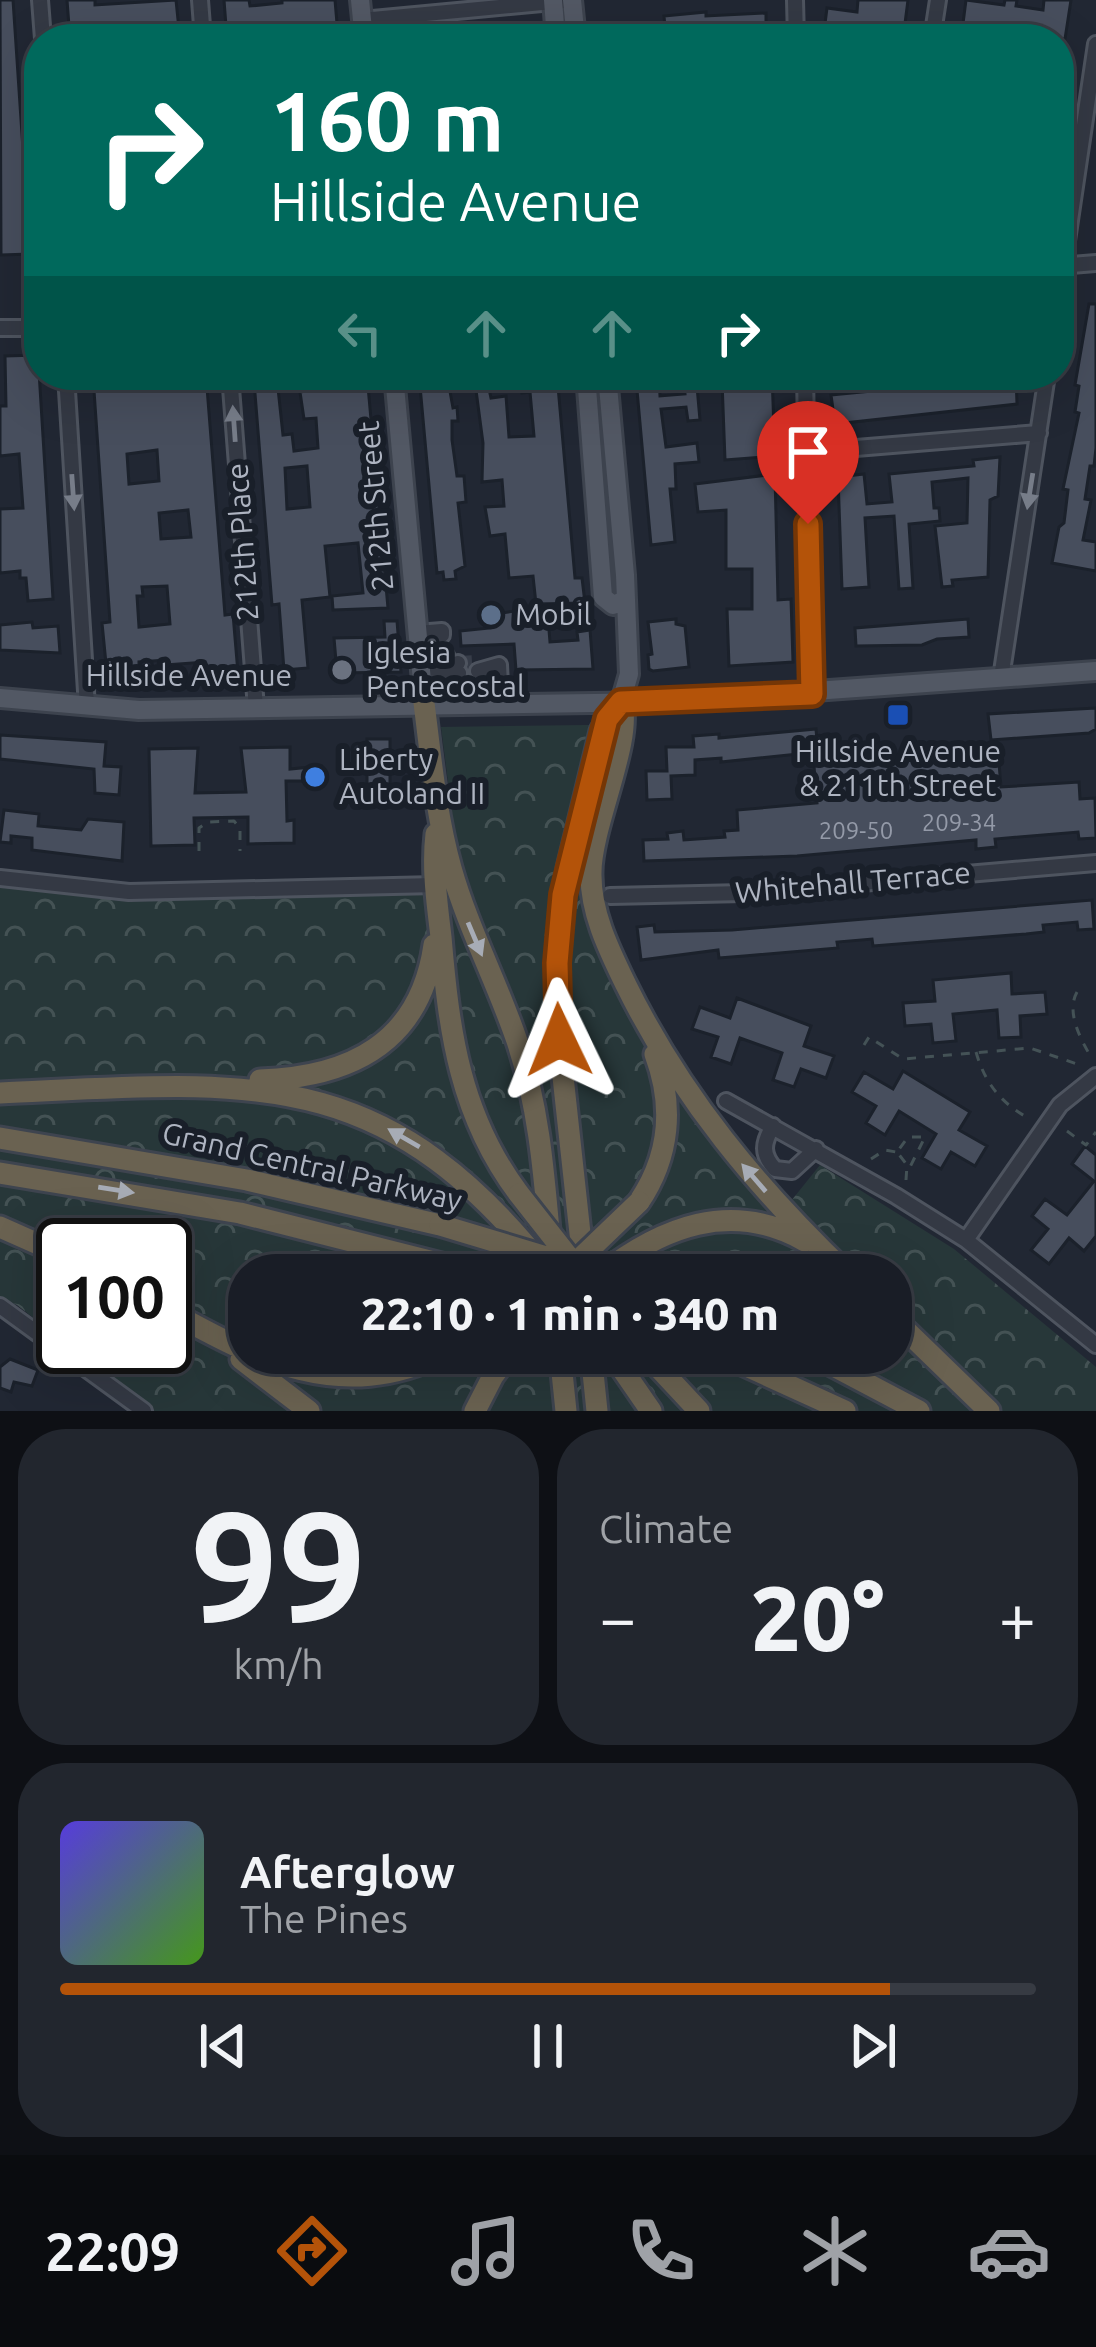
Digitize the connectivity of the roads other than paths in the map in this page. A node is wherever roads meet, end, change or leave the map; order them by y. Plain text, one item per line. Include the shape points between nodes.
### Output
1 (565, 0) edge
2 (362, 20) edge
3 (1096, 44) edge
4 (1074, 184) edge
5 (67, 390) edge
6 (231, 390) edge
7 (395, 390) edge
8 (587, 390) edge
9 (608, 390) edge
10 (805, 390) edge
11 (1045, 390) edge
12 (610, 411) junction
13 (589, 416) junction
14 (1039, 433) junction
15 (807, 452) junction
16 (617, 495) junction
17 (596, 500) junction
18 (625, 600) junction
19 (417, 633) junction
20 (446, 656) junction
21 (481, 666) dead end
22 (421, 669) junction
23 (1096, 671) edge
24 (1001, 678) junction
25 (812, 694) junction
26 (0, 698) edge
27 (621, 702) junction
28 (435, 703) junction
29 (501, 704) junction
30 (87, 707) junction
31 (256, 708) junction
32 (439, 812) junction
33 (1096, 863) edge
34 (0, 878) edge
35 (436, 885) junction
36 (610, 896) dead end
37 (618, 968) junction
38 (1096, 1076) edge
39 (171, 1085) junction
40 (0, 1093) edge
41 (726, 1101) dead end
42 (773, 1126) junction
43 (0, 1138) edge
44 (816, 1149) junction
45 (0, 1173) edge
46 (0, 1227) edge
47 (966, 1240) junction
48 (36, 1243) edge
49 (406, 1254) edge
50 (533, 1254) edge
51 (536, 1254) edge
52 (553, 1254) edge
53 (566, 1254) edge
54 (581, 1254) edge
55 (584, 1254) edge
56 (630, 1254) edge
57 (821, 1254) edge
58 (827, 1254) edge
59 (0, 1306) edge
60 (192, 1323) edge
61 (192, 1327) edge
62 (912, 1336) edge
63 (228, 1342) edge
64 (1096, 1345) edge
65 (497, 1374) edge
66 (562, 1374) edge
67 (593, 1374) edge
68 (626, 1374) edge
69 (665, 1374) edge
70 (764, 1374) edge
71 (849, 1374) edge
72 (144, 1411) edge
73 (309, 1411) edge
74 (475, 1411) edge
75 (566, 1411) edge
76 (597, 1411) edge
77 (651, 1411) edge
78 (699, 1411) edge
79 (845, 1411) edge
80 (919, 1411) edge
81 (989, 1411) edge

1 - 2 street
3 - 4 street
5 -> 30 street
31 -> 6 street, 212th Place
7 - 19 main road, 212th Street
8 - 13 main road
9 - 12 main road
10 - 15 street
11 - 14 street
12 - 13 main road
12 - 16 main road
13 - 17 main road
14 - 15 street
14 -> 24 street
15 - 25 street
16 - 17 main road
16 - 18 main road
17 - 18 main road via 603,597 613,605
18 - 27 main road via 629,674
19 - 20 street via 442,631
19 - 22 main road, 212th Street
20 - 22 street
20 - 28 street
21 - 29 street via 499,665
22 - 28 main road, 212th Street
23 - 24 main road, Hillside Avenue
24 - 25 main road, Hillside Avenue
25 - 27 main road, Hillside Avenue
26 - 30 main road, Hillside Avenue
27 - 29 main road, Hillside Avenue
27 - 37 highway via 623,728 591,871 596,914
27 - 54 highway via 599,739 558,941 559,1040
28 - 29 main road, Hillside Avenue
28 - 31 main road, Hillside Avenue
28 - 32 highway
30 - 31 main road, Hillside Avenue
32 - 35 highway
32 -> 52 highway via 460,901 532,1095
33 - 36 street, Whitehall Terrace via 744,893
34 - 35 street via 129,892
35 - 39 highway via 424,986 377,1048 312,1077
35 - 53 highway, bridge via 461,1084 485,1142
37 - 55 highway, bridge via 656,1058 667,1130 639,1202
58 -> 37 highway via 714,1130
38 - 47 street via 1060,1105
39 - 40 highway
51 -> 39 highway, bridge via 449,1168 362,1115 267,1091
41 - 42 street
42 - 44 street
42 - 44 street via 764,1148 775,1169 792,1171
43 - 50 highway, Grand Central Parkway, bridge via 247,1180
44 - 47 street
45 -> 49 highway, Grand Central Parkway via 240,1213
46 - 48 highway
47 - 64 street
56 - 57 highway via 694,1222 737,1220 795,1235
59 - 72 street
60 - 63 highway
61 - 73 highway
62 - 81 highway
65 - 74 highway
66 - 75 highway
67 - 76 highway
68 - 77 highway
69 - 78 highway
70 - 79 highway
71 - 80 highway

